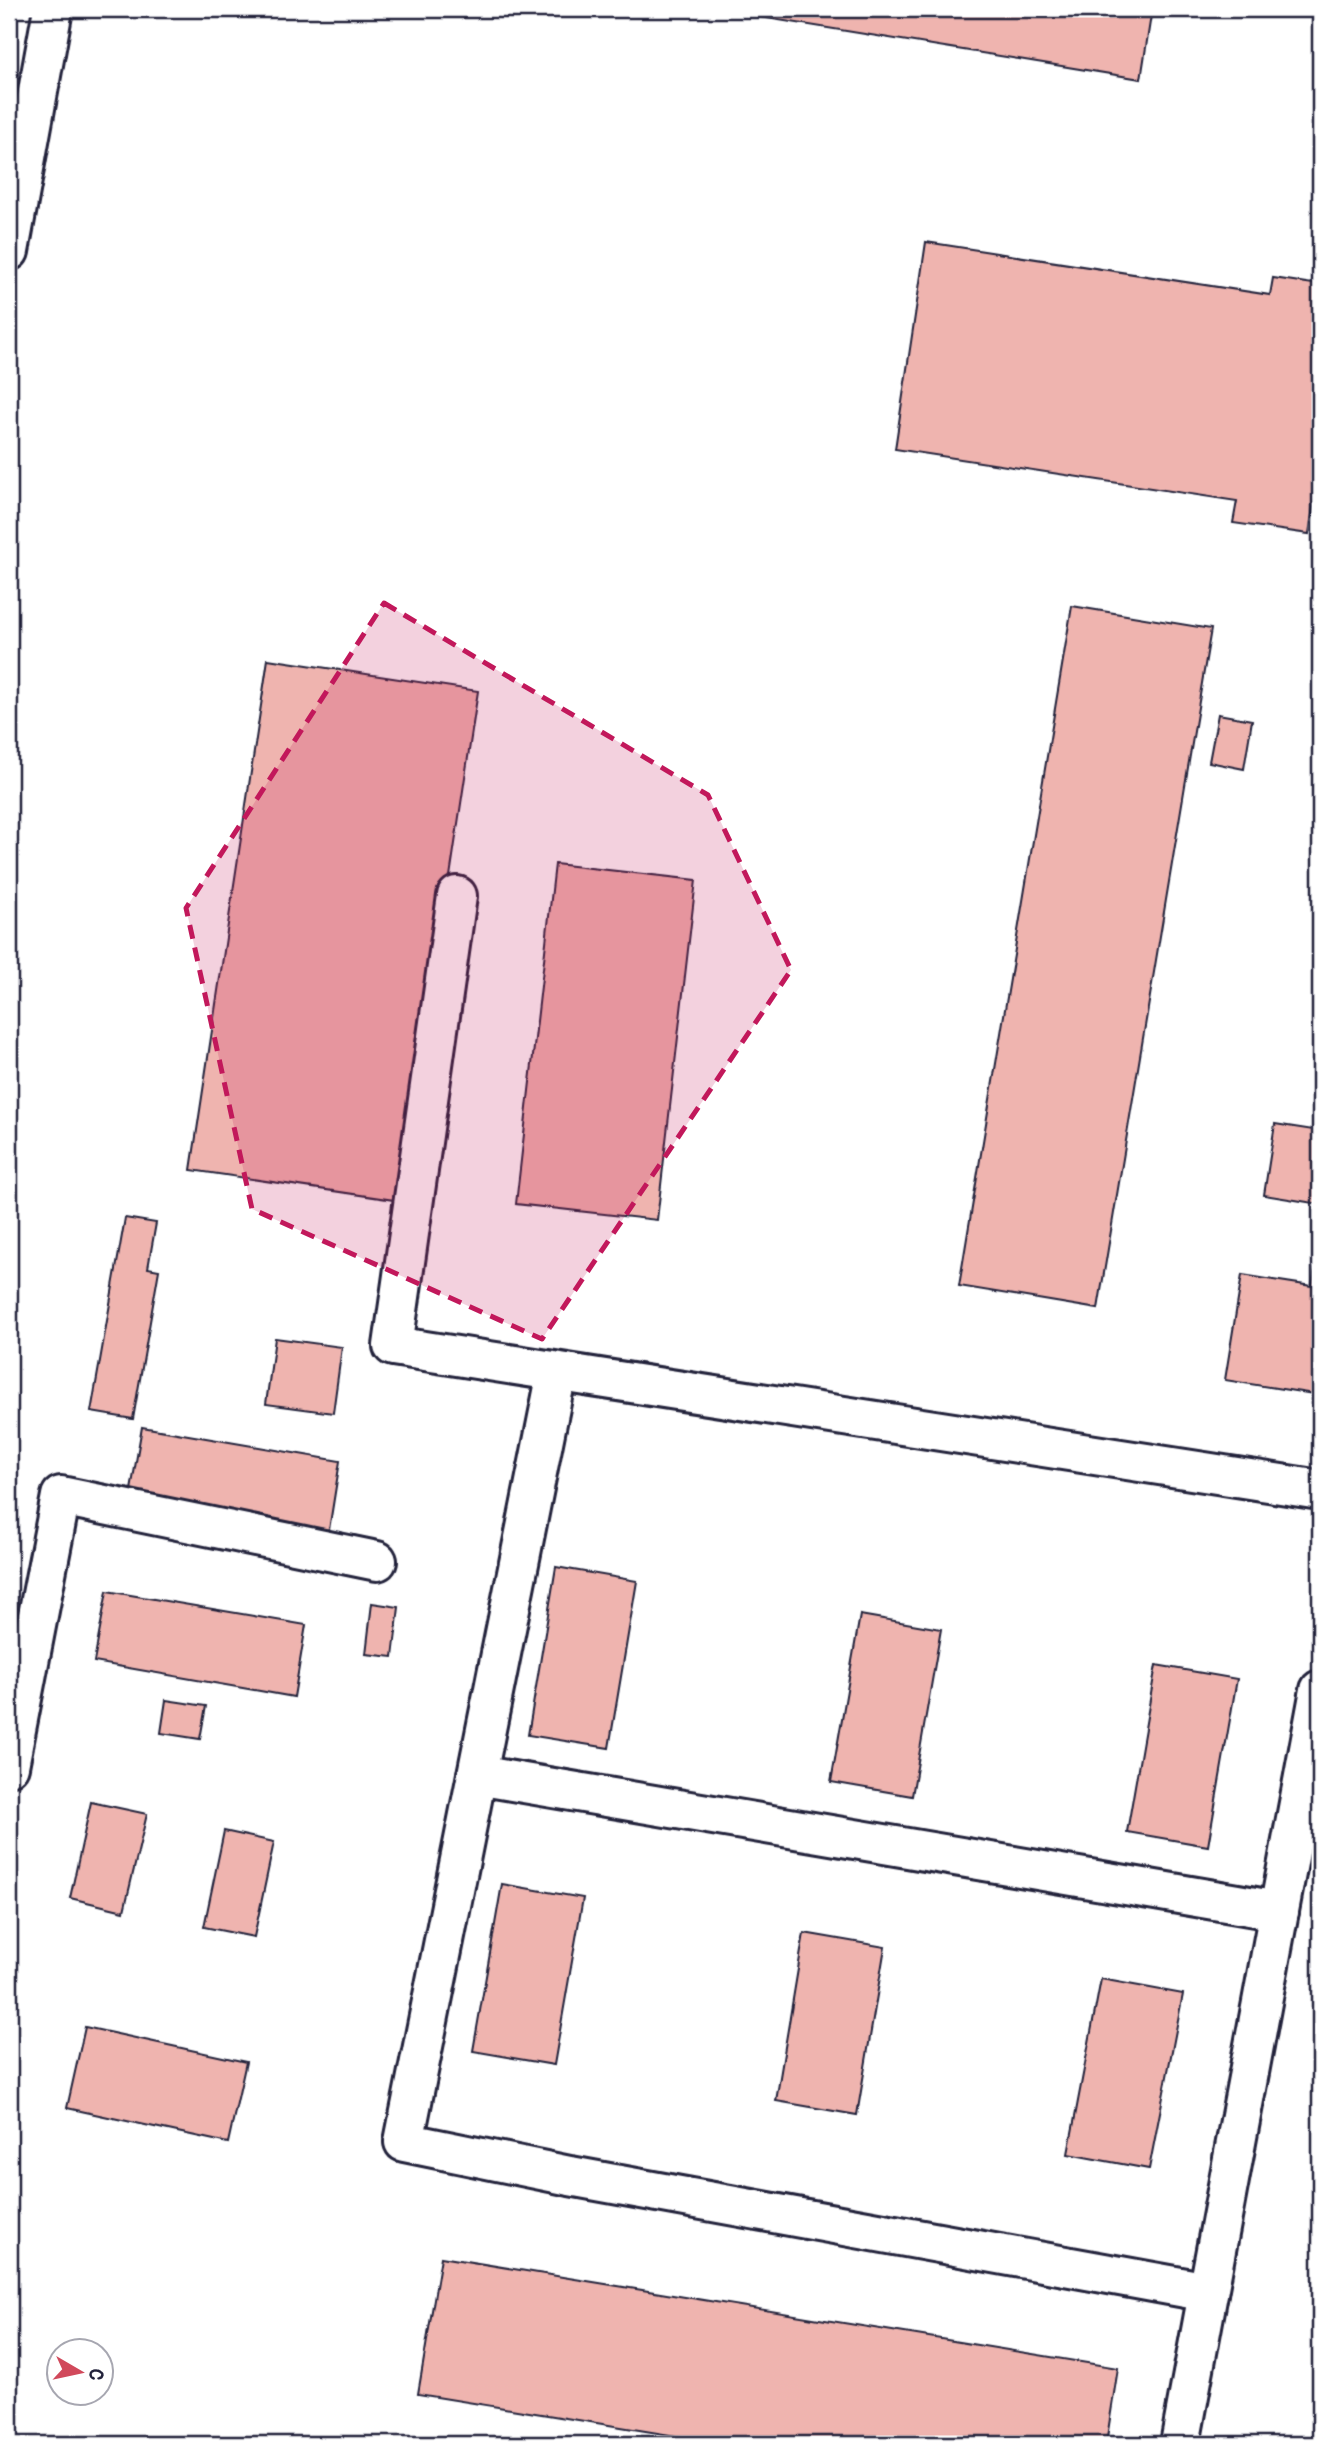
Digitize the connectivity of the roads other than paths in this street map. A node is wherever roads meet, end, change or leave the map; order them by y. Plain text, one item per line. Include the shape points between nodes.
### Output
1 (53, 9) edge
2 (9, 251) edge
3 (457, 896) dead end
4 (557, 1372) junction
5 (1320, 1490) edge
6 (377, 1561) dead end
7 (1320, 1690) edge
8 (9, 1766) edge
9 (477, 1775) junction
10 (1279, 1911) junction
11 (1208, 2292) junction
12 (1180, 2444) edge

1 - 2 street
3 - 4 street via 393,1346
4 - 5 street
4 - 9 street
6 - 8 street via 61,1496
7 - 10 street
9 - 10 street
9 - 11 street via 404,2142
10 - 11 street
11 - 12 street

